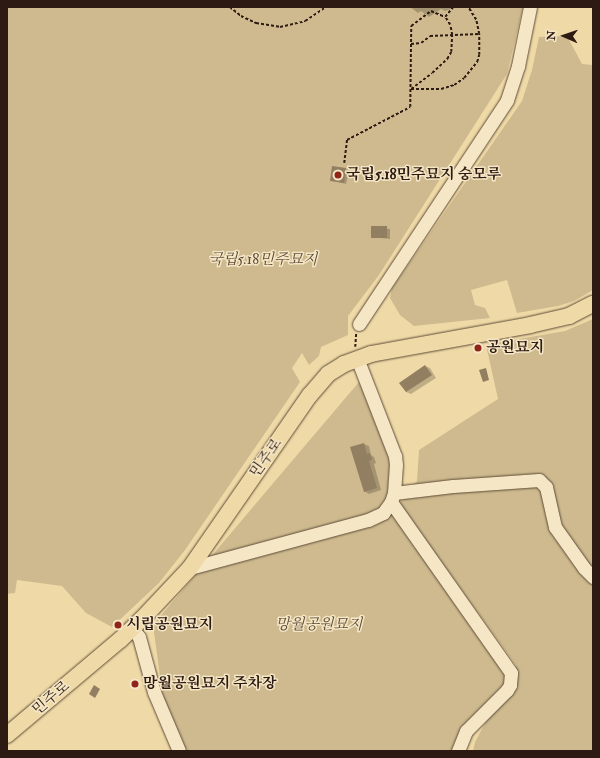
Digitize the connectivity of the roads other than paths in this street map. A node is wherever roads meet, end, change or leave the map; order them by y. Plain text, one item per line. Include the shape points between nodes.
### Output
1 (530, 7) edge
2 (593, 304) edge
3 (359, 324) road end
4 (357, 358) junction
5 (393, 497) junction
6 (190, 568) junction
7 (593, 577) edge
8 (132, 628) junction
9 (7, 735) edge
10 (180, 751) edge
11 (458, 751) edge

1 - 3 lane via 518,66 507,100
2 - 4 main road, 민주로 via 569,316 530,325
4 - 5 lane via 395,456
4 - 6 main road, 민주로 via 328,374 310,395
5 - 6 lane via 383,513 368,520
5 - 7 lane via 453,486 539,480 546,487 555,527
5 - 11 lane via 511,672 507,690 469,727
6 - 8 main road, 민주로
8 - 9 main road, 민주로
8 - 10 lane via 139,637 154,692

